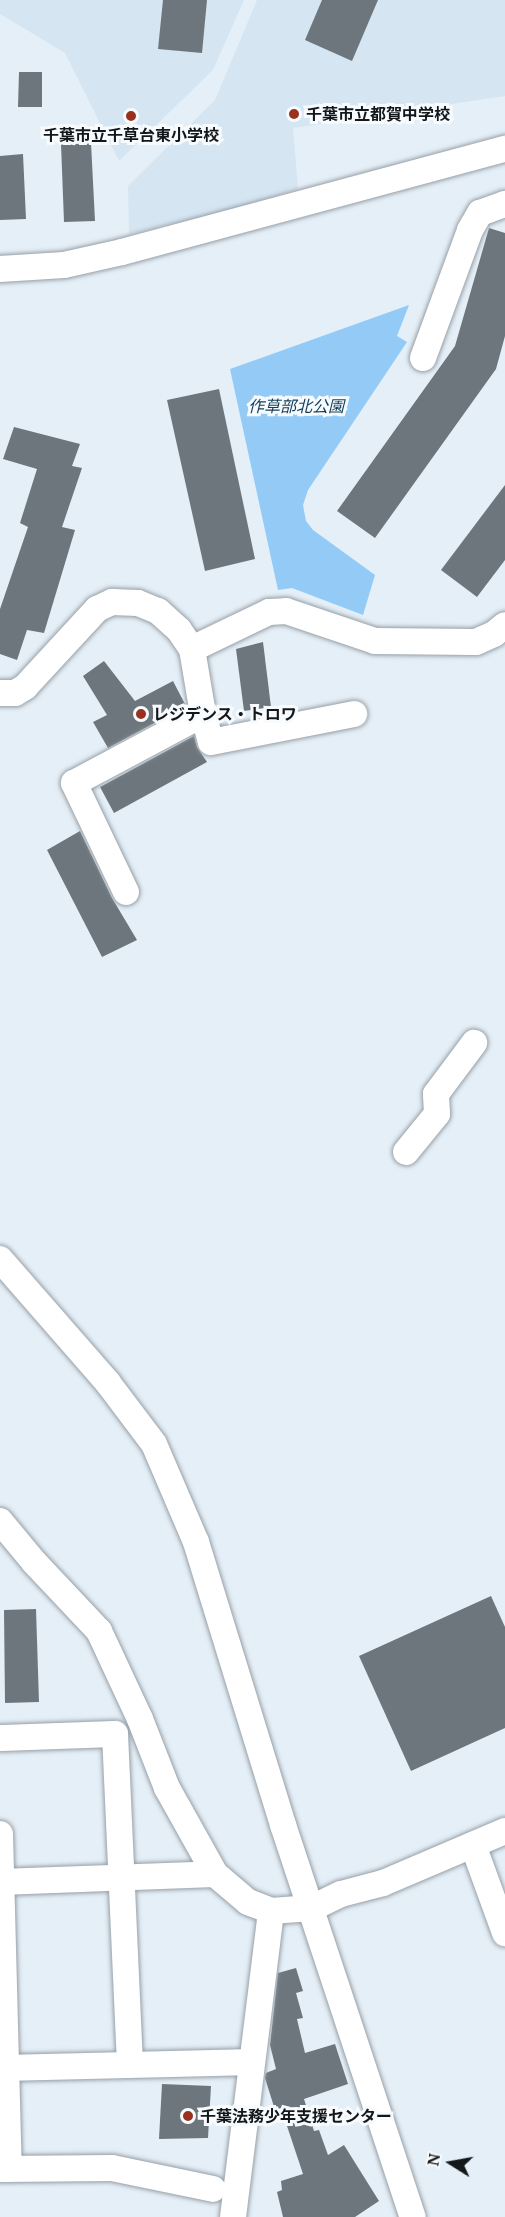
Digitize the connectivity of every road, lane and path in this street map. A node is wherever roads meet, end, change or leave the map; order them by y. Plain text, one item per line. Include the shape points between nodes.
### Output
1 (505, 149) edge
2 (505, 204) edge
3 (0, 269) edge
4 (423, 358) dead end
5 (505, 625) edge
6 (192, 649) junction
7 (0, 693) edge
8 (203, 714) junction
9 (354, 714) dead end
10 (126, 892) dead end
11 (474, 1043) dead end
12 (406, 1152) dead end
13 (0, 1259) edge
14 (0, 1521) edge
15 (0, 1738) edge
16 (505, 1830) edge
17 (0, 1834) edge
18 (473, 1845) junction
19 (215, 1874) junction
20 (123, 1878) junction
21 (1, 1882) edge
22 (312, 1908) junction
23 (271, 1911) junction
24 (505, 1933) edge
25 (252, 2062) junction
26 (130, 2063) junction
27 (6, 2068) junction
28 (4, 2169) edge
29 (213, 2189) dead end
30 (233, 2217) edge
31 (413, 2217) edge

1 - 3 street via 122,252 64,265
2 - 4 street via 480,213 470,230
5 - 6 street via 476,642 375,641 286,611 269,612
6 - 7 street via 158,611 138,603 112,602 97,609 25,687 15,693
6 - 8 street
8 - 9 street via 211,742
8 - 10 street via 75,783
11 - 12 street via 436,1094 437,1114
13 - 22 street via 108,1383 154,1444 196,1542
14 - 19 street via 99,1631 167,1788
15 - 20 street via 115,1734
16 - 18 street
17 - 21 street
18 - 22 street via 384,1883 341,1893
18 - 24 street
19 - 20 street
19 - 23 street via 248,1902
20 - 21 street
20 - 26 street
21 - 27 street
22 - 23 street
22 - 31 street
23 - 25 street
25 - 26 street
25 - 30 street
26 - 27 street
27 - 28 street
28 - 29 street via 112,2168

